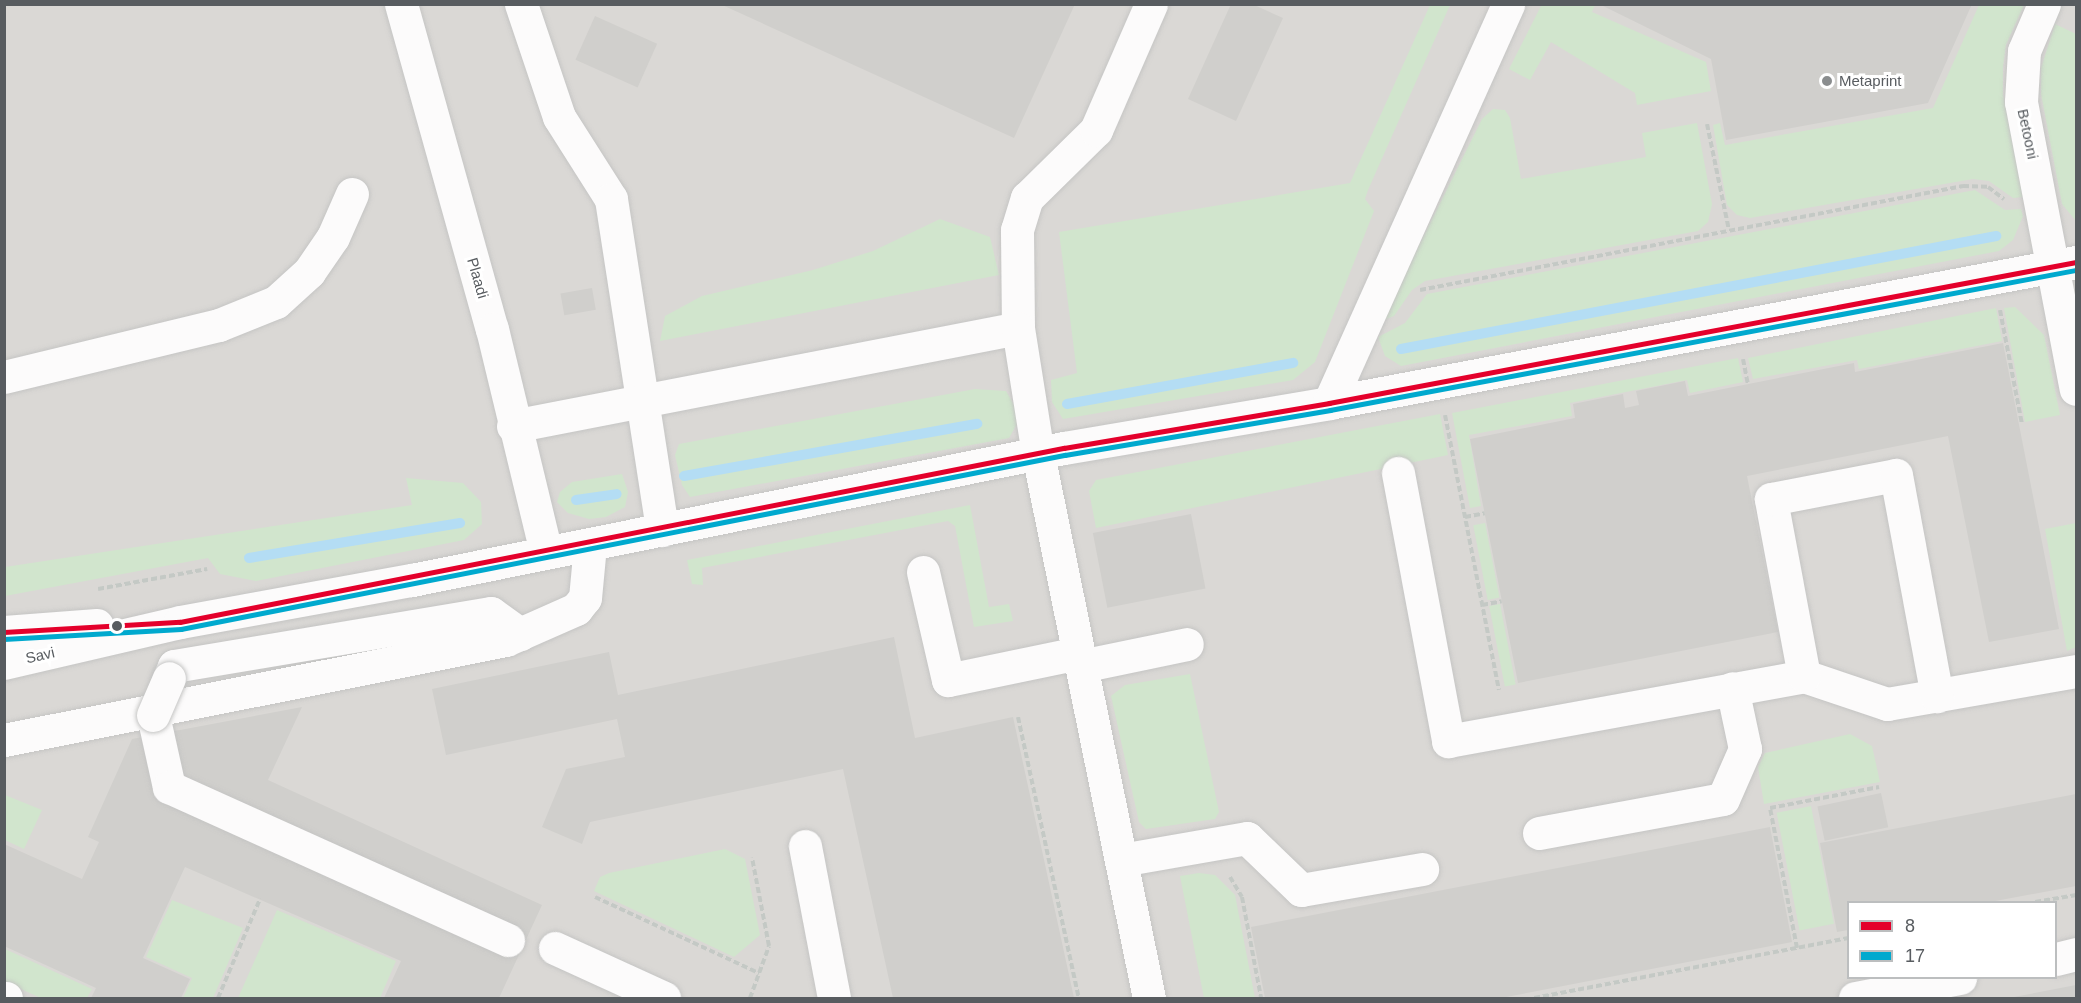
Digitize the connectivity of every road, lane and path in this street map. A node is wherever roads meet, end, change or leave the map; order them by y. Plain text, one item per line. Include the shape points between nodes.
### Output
1 (401, 4) edge
2 (521, 4) edge
3 (1150, 4) edge
4 (1508, 4) edge
5 (2044, 4) edge
6 (1707, 124) dead end
7 (352, 194) dead end
8 (2042, 199) junction
9 (1729, 230) junction
10 (2066, 264) edge
11 (1412, 297) dead end
12 (1998, 301) dead end
13 (1018, 328) junction
14 (1741, 349) dead end
15 (4, 377) edge
16 (1748, 384) dead end
17 (2076, 389) edge
18 (642, 401) junction
19 (1329, 403) junction
20 (1443, 406) dead end
21 (2022, 424) dead end
22 (513, 426) junction
23 (1038, 454) junction
24 (1398, 473) dead end
25 (1485, 513) dead end
26 (1465, 517) junction
27 (662, 530) junction
28 (590, 545) junction
29 (546, 553) junction
30 (207, 569) dead end
31 (923, 572) dead end
32 (94, 589) dead end
33 (1502, 601) dead end
34 (1482, 605) junction
35 (180, 622) junction
36 (4, 632) edge
37 (520, 634) junction
38 (1187, 644) dead end
39 (1080, 659) junction
40 (4, 663) edge
41 (2076, 671) edge
42 (1804, 676) junction
43 (1732, 688) junction
44 (1499, 690) dead end
45 (1937, 696) junction
46 (1018, 717) dead end
47 (4, 740) edge
48 (1880, 787) dead end
49 (1539, 833) dead end
50 (805, 846) dead end
51 (752, 858) dead end
52 (1121, 860) junction
53 (1422, 869) dead end
54 (1224, 872) dead end
55 (2076, 895) edge
56 (596, 897) dead end
57 (260, 899) dead end
58 (2045, 901) edge
59 (1847, 938) edge
60 (508, 940) dead end
61 (555, 948) dead end
62 (1797, 948) junction
63 (2076, 954) edge
64 (2057, 959) edge
65 (759, 973) junction
66 (1955, 979) edge
67 (218, 999) edge
68 (664, 999) edge
69 (750, 999) edge
70 (834, 999) edge
71 (1078, 999) edge
72 (1149, 999) edge
73 (1261, 999) edge
74 (1534, 999) edge
75 (1855, 999) edge

1 - 22 street, Plaadi via 492,329
2 - 18 street via 559,117 611,199
3 - 13 street via 1096,130 1027,198 1017,230
4 - 19 street
5 - 8 street, Betooni via 2024,51 2021,102
6 - 9 path
7 - 15 street via 333,237 309,272 276,302 219,326
8 - 9 path via 2007,202 1988,186 1976,184
8 - 10 street, Betooni
9 - 11 path via 1436,284
10 - 17 street, Betooni
10 - 19 street, Savi
12 - 21 path
13 - 18 street
13 - 23 street
14 - 16 path
18 - 22 street
18 - 27 street
19 - 23 street, Savi
20 - 26 path
22 - 29 street, Plaadi
23 - 27 street, Savi
23 - 39 street
24 - 43 street via 1448,741
25 - 26 path
26 - 34 path
27 - 28 street, Savi
28 - 29 street, Savi
28 - 37 street via 585,598 576,609
29 - 35 street, Savi
30 - 32 path
31 - 39 street via 948,680
33 - 34 path
34 - 44 path
35 - 36 street, Savi
35 - 40 street, Savi
37 - 47 street
37 - 60 street, bridge via 491,613 174,666 153,715 170,788
38 - 39 street
39 - 52 street
41 - 45 street
42 - 43 street
42 - 45 street via 1887,704
42 - 45 street via 1771,499 1896,475
43 - 49 street via 1745,749 1723,799
46 - 71 path
48 - 62 path via 1770,808
50 - 70 street
51 - 65 path via 769,946
52 - 53 street via 1246,838 1301,890
52 - 72 street
54 - 73 path via 1242,897
55 - 58 path
56 - 65 path
57 - 67 path
59 - 62 path
61 - 68 street
62 - 74 path
63 - 64 street
65 - 69 path
66 - 75 street

